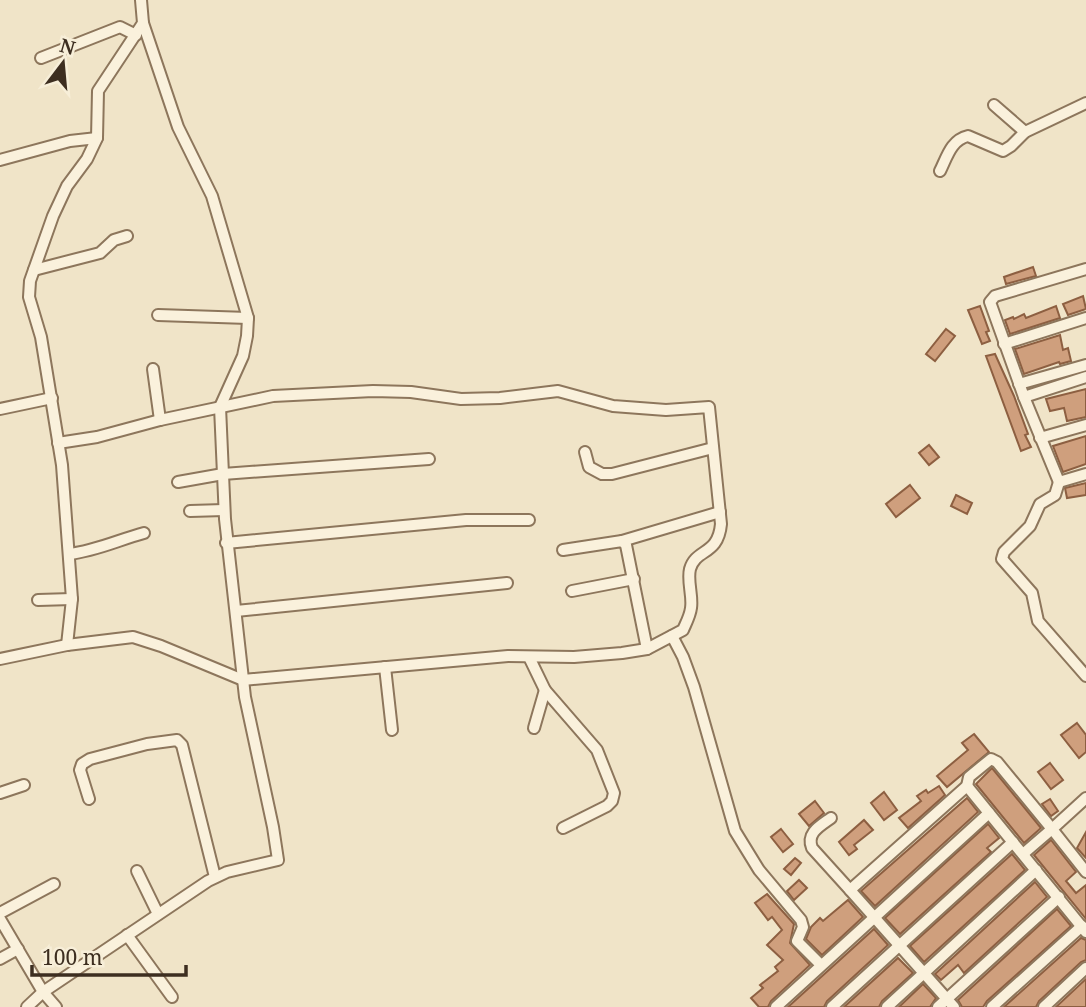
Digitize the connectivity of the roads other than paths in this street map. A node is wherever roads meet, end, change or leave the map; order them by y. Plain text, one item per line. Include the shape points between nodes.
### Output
1 (141, 0) edge
2 (144, 23) junction
3 (135, 36) junction
4 (41, 58) dead end
5 (1086, 103) edge
6 (994, 105) dead end
7 (1026, 132) junction
8 (97, 138) junction
9 (0, 160) edge
10 (940, 171) dead end
11 (127, 236) dead end
12 (1086, 269) edge
13 (34, 270) junction
14 (158, 315) dead end
15 (248, 318) junction
16 (1086, 318) edge
17 (1004, 344) junction
18 (1086, 365) edge
19 (153, 369) dead end
20 (1086, 377) edge
21 (1019, 384) junction
22 (52, 397) junction
23 (1024, 397) junction
24 (220, 407) junction
25 (0, 409) edge
26 (160, 420) junction
27 (1086, 425) edge
28 (1040, 438) junction
29 (58, 443) junction
30 (713, 448) junction
31 (585, 452) dead end
32 (429, 459) dead end
33 (222, 474) junction
34 (1086, 474) edge
35 (178, 482) dead end
36 (1059, 482) junction
37 (224, 510) junction
38 (190, 511) dead end
39 (720, 512) junction
40 (529, 520) dead end
41 (144, 533) dead end
42 (622, 541) junction
43 (226, 543) junction
44 (563, 550) dead end
45 (69, 554) junction
46 (634, 579) junction
47 (507, 583) dead end
48 (572, 591) dead end
49 (72, 599) junction
50 (37, 600) dead end
51 (236, 611) junction
52 (672, 636) junction
53 (67, 645) junction
54 (647, 649) junction
55 (529, 657) junction
56 (0, 659) edge
57 (385, 667) junction
58 (1086, 676) edge
59 (243, 680) junction
60 (545, 690) junction
61 (534, 728) dead end
62 (392, 730) dead end
63 (24, 785) dead end
64 (967, 786) junction
65 (0, 793) edge
66 (1086, 798) edge
67 (89, 799) dead end
68 (989, 813) junction
69 (831, 818) dead end
70 (563, 828) dead end
71 (1052, 829) junction
72 (1013, 842) junction
73 (1023, 854) junction
74 (1036, 870) junction
75 (137, 871) dead end
76 (1086, 872) edge
77 (215, 877) junction
78 (54, 884) dead end
79 (850, 890) junction
80 (1059, 897) junction
81 (0, 913) edge
82 (158, 914) junction
83 (874, 918) junction
84 (0, 919) edge
85 (1084, 929) edge
86 (127, 935) junction
87 (899, 946) junction
88 (18, 950) junction
89 (0, 959) edge
90 (821, 965) junction
91 (1086, 968) edge
92 (924, 972) junction
93 (43, 992) junction
94 (172, 997) dead end
95 (946, 1004) edge
96 (27, 1007) edge
97 (56, 1007) edge
98 (776, 1007) edge
99 (832, 1007) edge
100 (887, 1007) edge
101 (992, 1007) edge
102 (1044, 1007) edge

1 - 2 street
2 - 3 street
2 - 15 street via 178,127 212,196
3 - 4 street via 120,27
3 - 8 street via 98,91
5 - 7 street
6 - 7 street
7 - 10 street via 1003,151 963,137 952,146
8 - 9 street
8 - 13 street via 62,196
11 - 13 street via 114,240 100,253
12 - 17 street via 991,299
13 - 22 street via 29,297
14 - 15 street
15 - 24 street via 243,356
16 - 17 street
17 - 21 street
18 - 21 street
19 - 26 street
20 - 23 street
21 - 23 street
22 - 25 street
22 - 29 street
23 - 28 street
24 - 26 street
24 - 30 street via 273,396 373,391 461,399 566,392 613,406 709,407
24 - 33 street
26 - 29 street
27 - 28 street
28 - 36 street
29 - 45 street
30 - 31 street via 612,474 589,467
30 - 39 street
32 - 33 street
33 - 35 street
33 - 37 street
34 - 36 street
36 - 58 street via 1056,493 1040,504 1030,526 1002,559 1032,593 1038,621
37 - 38 street
37 - 43 street
39 - 42 street
39 - 52 street via 718,540 689,571 689,616 683,630
40 - 43 street via 466,520
41 - 45 street via 93,551
42 - 44 street
42 - 46 street
43 - 51 street
45 - 49 street
46 - 48 street
46 - 54 street
47 - 51 street
49 - 50 street
49 - 53 street
51 - 59 street
52 - 54 street
52 - 90 street via 694,687 733,826 759,870 803,923 798,942
53 - 56 street
53 - 59 street via 133,637
54 - 55 street
55 - 57 street
55 - 60 street
57 - 59 street
57 - 62 street
59 - 77 street via 278,860
60 - 61 street
60 - 70 street via 597,750 614,793 607,806
63 - 65 street
64 - 68 street
64 - 71 street via 986,761 995,760
64 - 79 street
66 - 71 street
67 - 77 street via 82,764 177,740
68 - 72 street
68 - 83 street
69 - 79 street via 814,830 810,842
71 - 73 street
71 - 76 street
72 - 73 street
72 - 87 street
73 - 74 street
74 - 80 street
74 - 92 street
75 - 82 street
77 - 82 street
78 - 81 street
79 - 83 street
80 - 85 street
80 - 95 street
82 - 86 street
83 - 87 street
83 - 90 street
84 - 88 street
85 - 101 street
86 - 93 street
86 - 94 street
87 - 92 street
87 - 99 street
88 - 89 street
88 - 93 street
90 - 98 street
91 - 102 street
92 - 95 street
92 - 100 street
93 - 96 street
93 - 97 street

